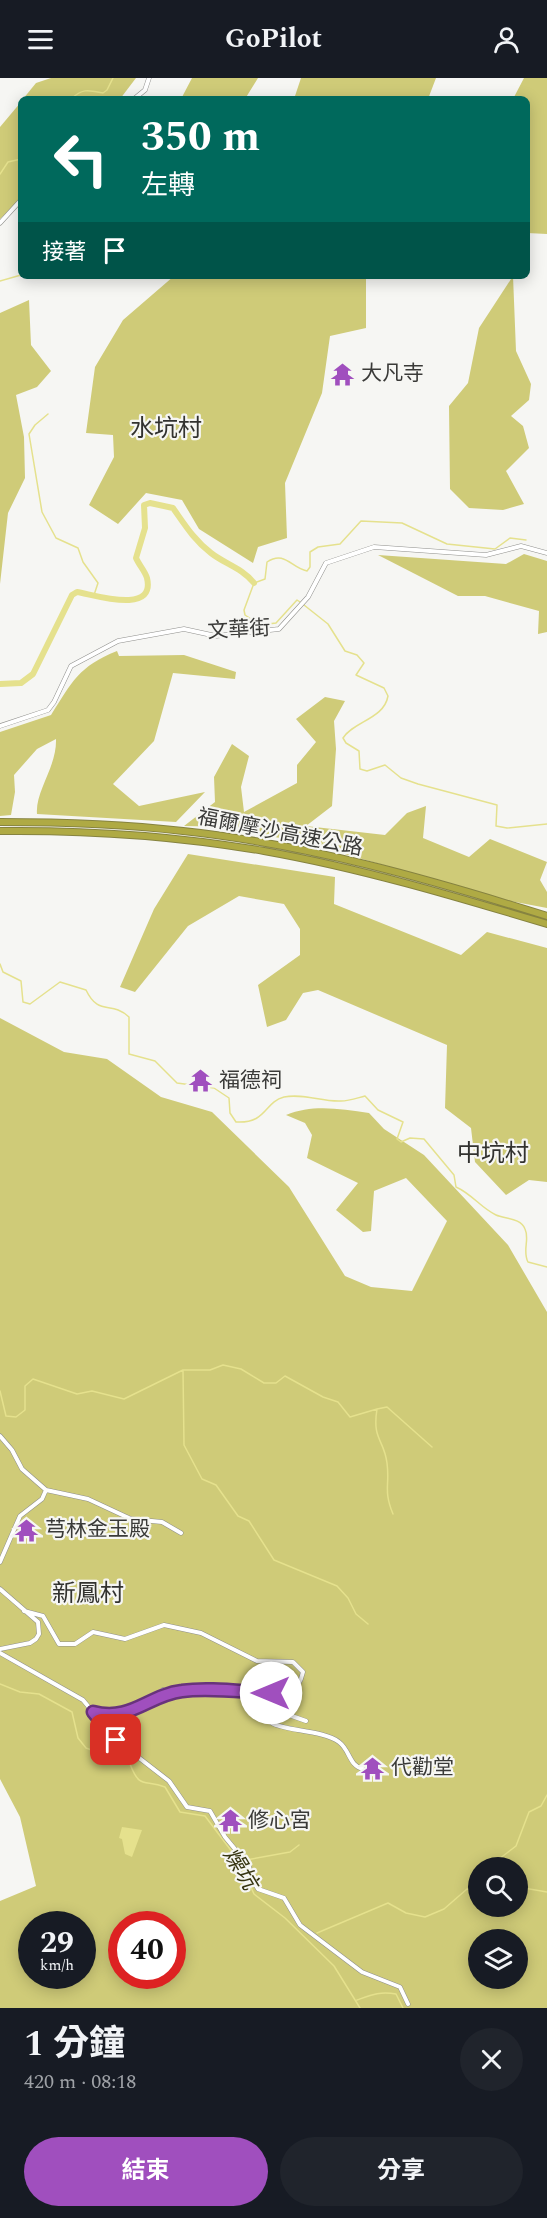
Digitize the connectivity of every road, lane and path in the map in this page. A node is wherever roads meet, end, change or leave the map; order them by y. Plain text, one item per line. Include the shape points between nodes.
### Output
1 (149, 78) edge
2 (138, 96) edge
3 (18, 203) edge
4 (0, 223) edge
5 (547, 553) edge
6 (0, 726) edge
7 (0, 822) edge
8 (0, 831) edge
9 (547, 916) edge
10 (547, 924) edge
11 (0, 1436) edge
12 (46, 1490) junction
13 (181, 1533) dead end
14 (0, 1562) edge
15 (0, 1589) edge
16 (24, 1611) junction
17 (0, 1651) edge
18 (163, 1690) dead end
19 (293, 1693) junction
20 (155, 1699) junction
21 (280, 1708) junction
22 (93, 1712) junction
23 (306, 1721) dead end
24 (363, 1769) dead end
25 (408, 2004) dead end

1 - 2 street via 145,90
3 - 4 street
5 - 6 street, 文華街 via 521,546 486,555 364,548 328,561 284,626 213,636 184,629 112,643 69,668 48,710
7 - 9 highway, 福爾摩沙高速公路 via 142,827 266,843 453,887
8 - 10 highway, 福爾摩沙高速公路 via 142,835 266,851 406,883
11 - 12 street via 22,1469
12 - 13 street via 88,1499 131,1519 162,1522
12 - 14 street via 42,1499 20,1516
15 - 16 street
16 - 17 street via 38,1623 36,1640
16 - 19 street via 43,1616 59,1644 75,1644 93,1632 128,1639 164,1625 196,1631 247,1658 293,1662 303,1672
17 - 22 street via 72,1692
18 - 20 street
19 - 20 street via 185,1690
19 - 21 street
20 - 22 street via 128,1713
21 - 23 street
21 - 24 street via 273,1724 326,1735 340,1742 355,1767
22 - 25 street via 116,1740 169,1780 187,1807 210,1811 249,1866 258,1889 284,1898 300,1925 362,1972 400,1987

